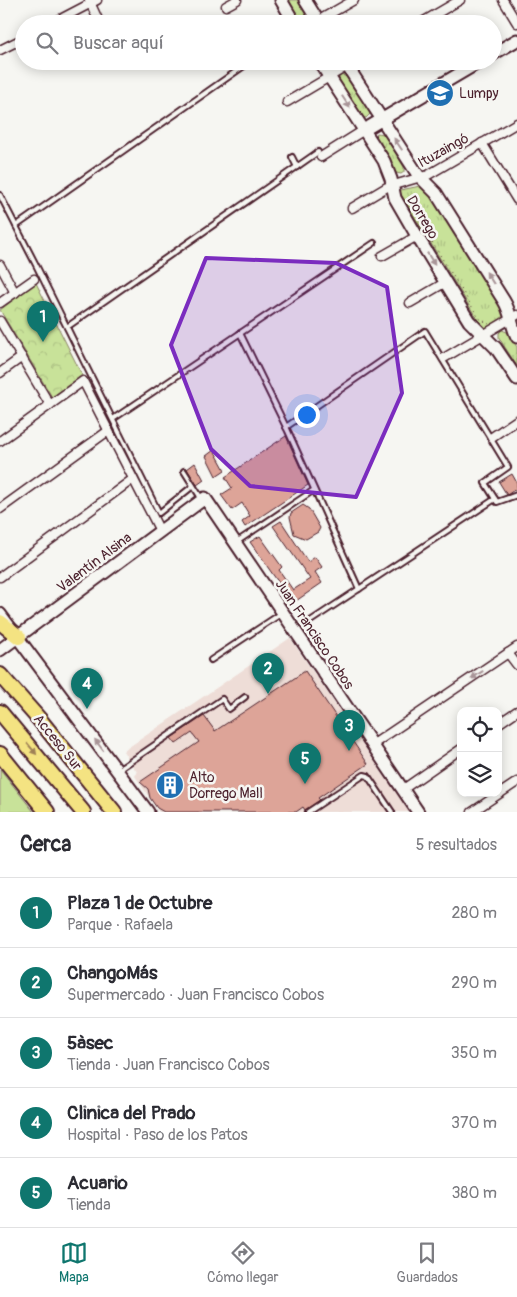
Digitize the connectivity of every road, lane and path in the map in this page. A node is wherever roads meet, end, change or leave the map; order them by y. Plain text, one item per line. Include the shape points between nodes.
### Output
1 (237, 0) edge
2 (281, 0) edge
3 (305, 0) edge
4 (354, 0) edge
5 (460, 0) edge
6 (503, 0) edge
7 (92, 1) edge
8 (226, 6) dead end
9 (67, 15) edge
10 (97, 15) edge
11 (290, 15) edge
12 (313, 15) edge
13 (330, 15) edge
14 (434, 15) edge
15 (517, 23) edge
16 (517, 40) edge
17 (15, 42) edge
18 (502, 49) edge
19 (0, 50) edge
20 (238, 70) edge
21 (325, 70) edge
22 (339, 70) edge
23 (353, 70) edge
24 (466, 70) edge
25 (329, 77) junction
26 (287, 102) dead end
27 (382, 120) junction
28 (517, 123) edge
29 (364, 130) junction
30 (482, 143) junction
31 (319, 155) joint
32 (292, 157) dead end
33 (297, 166) junction
34 (421, 178) junction
35 (392, 185) junction
36 (0, 195) edge
37 (517, 200) edge
38 (352, 208) dead end
39 (419, 220) dead end
40 (16, 226) junction
41 (417, 236) junction
42 (374, 243) dead end
43 (382, 256) dead end
44 (0, 265) edge
45 (34, 279) dead end
46 (446, 282) junction
47 (15, 293) junction
48 (0, 303) edge
49 (410, 303) dead end
50 (514, 317) edge
51 (0, 321) edge
52 (67, 327) junction
53 (494, 329) junction
54 (240, 333) junction
55 (483, 335) junction
56 (517, 337) edge
57 (22, 357) junction
58 (444, 358) dead end
59 (0, 373) edge
60 (517, 379) edge
61 (50, 405) junction
62 (112, 419) junction
63 (517, 420) edge
64 (286, 427) junction
65 (108, 430) junction
66 (492, 436) dead end
67 (0, 440) edge
68 (184, 470) dead end
69 (133, 479) junction
70 (193, 486) junction
71 (314, 490) junction
72 (517, 495) edge
73 (204, 499) junction
74 (495, 499) junction
75 (0, 508) edge
76 (160, 531) junction
77 (236, 543) junction
78 (0, 577) edge
79 (359, 589) junction
80 (283, 613) junction
81 (0, 614) edge
82 (0, 622) edge
83 (306, 624) dead end
84 (18, 637) junction
85 (517, 647) edge
86 (0, 650) edge
87 (508, 653) junction
88 (211, 660) dead end
89 (517, 665) edge
90 (0, 674) edge
91 (245, 697) dead end
92 (517, 711) edge
93 (0, 712) edge
94 (502, 721) edge
95 (372, 745) junction
96 (458, 752) edge
97 (0, 754) edge
98 (118, 770) junction
99 (517, 782) edge
100 (402, 790) junction
101 (47, 812) edge
102 (83, 812) edge
103 (114, 812) edge
104 (148, 812) edge
105 (308, 812) edge
106 (392, 812) edge
107 (418, 812) edge
108 (472, 812) edge

1 - 8 street
2 - 11 main road
3 - 12 main road
4 - 13 street
5 - 14 street
6 - 15 street
7 - 9 street
7 - 10 street
16 - 18 main road
17 - 19 street
20 - 40 lane
21 - 25 main road, Dorrego
22 - 25 street
23 - 27 main road, Dorrego
24 - 27 main road
25 - 26 street
25 -> 29 main road, Dorrego
27 - 29 main road
34 -> 27 main road, Dorrego
28 - 30 street, Ituzaingó
29 - 31 street
29 - 35 main road, Dorrego via 384,161
30 - 34 street, Ituzaingó
30 - 37 street
31 - 33 lane
32 - 33 lane
33 - 52 lane
34 - 35 street, Ituzaingó
50 -> 34 main road, Dorrego via 442,201
35 - 38 street, Ituzaingó
35 - 41 main road, Dorrego via 397,204
36 - 40 lane
39 - 53 path via 479,318
40 - 52 lane
41 - 43 street
41 -> 46 main road, Dorrego
42 - 54 lane
44 - 47 street
45 - 47 street
46 - 49 street
46 - 55 main road, Dorrego via 469,320
47 - 48 street
50 - 53 street
50 - 56 main road, Dorrego
51 - 57 street
52 - 62 lane
53 - 55 street
54 - 62 lane
54 - 64 lane
55 - 58 street
55 - 60 main road, Dorrego
57 - 59 street
57 - 61 street
61 - 65 street via 83,381
61 - 67 street
62 - 70 lane via 159,513
63 - 66 street
64 - 71 lane
64 - 74 lane via 425,331 508,467 485,483
65 - 69 street
65 - 75 street
68 - 70 lane
69 - 76 street
69 - 78 street
70 - 73 lane
71 - 77 lane
71 - 79 lane
72 - 74 lane via 497,502
73 - 76 main road, Valentín Alsina
73 - 77 main road, Juan Francisco Cobos
74 - 79 lane
76 - 84 main road, Valentín Alsina
77 - 80 main road, Juan Francisco Cobos
79 - 83 lane
80 - 88 lane
80 - 95 main road, Juan Francisco Cobos
81 - 84 main road
82 - 84 highway
84 - 86 main road, Valentín Alsina
98 -> 84 main road
85 - 87 street
87 - 89 street
87 -> 95 street
90 - 103 highway, Acceso Sur
91 - 98 lane via 229,709 222,699
92 - 94 street
93 -> 102 highway, Acceso Sur
95 - 100 main road, Juan Francisco Cobos
96 - 100 street
97 - 101 highway
98 - 104 main road
99 - 108 street
100 - 107 main road, Juan Francisco Cobos
105 - 106 lane via 364,775 368,776

